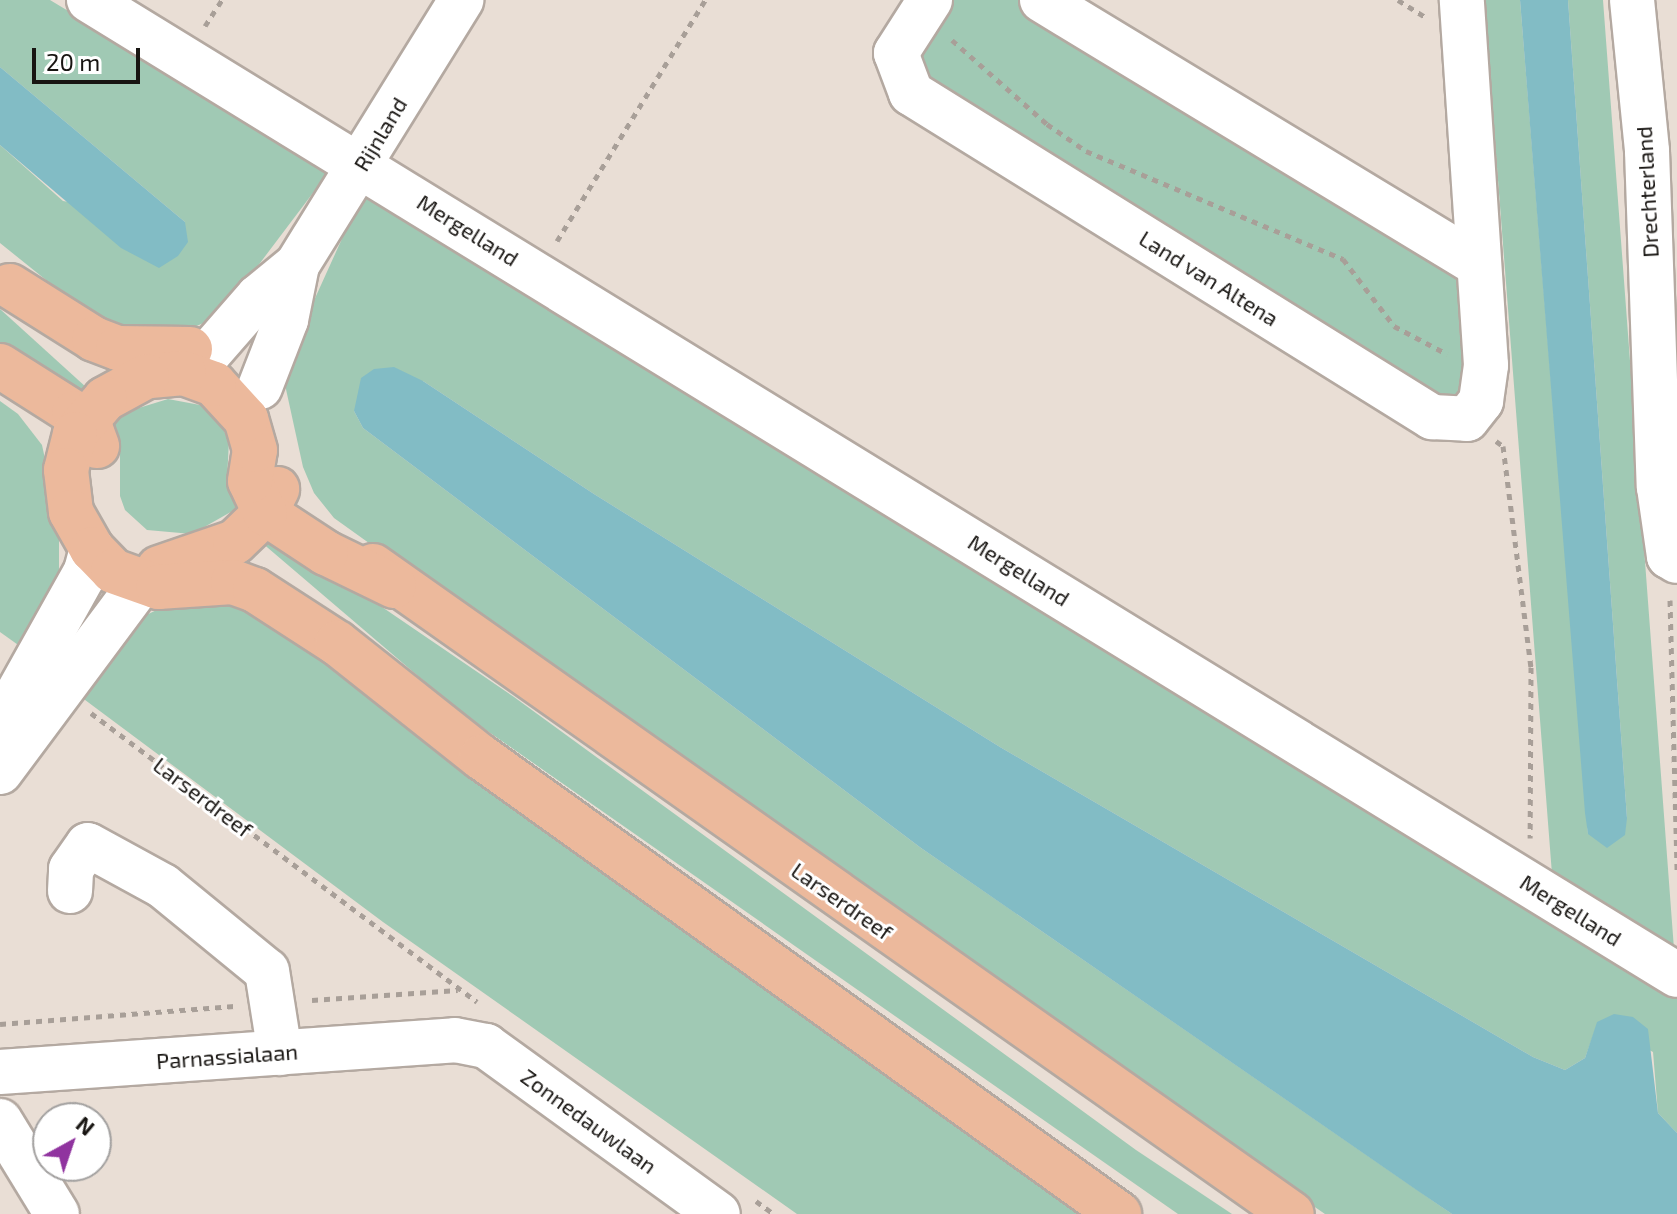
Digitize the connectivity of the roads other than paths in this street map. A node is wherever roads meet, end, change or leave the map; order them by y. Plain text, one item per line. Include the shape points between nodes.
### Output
1 (89, 0) edge
2 (461, 0) edge
3 (1042, 0) edge
4 (1462, 0) edge
5 (1632, 0) edge
6 (924, 7) edge
7 (362, 164) junction
8 (297, 265) junction
9 (1479, 265) junction
10 (5, 281) edge
11 (168, 365) junction
12 (0, 366) edge
13 (0, 382) edge
14 (260, 387) junction
15 (1666, 391) edge
16 (77, 435) junction
17 (272, 498) junction
18 (92, 549) junction
19 (1673, 558) edge
20 (215, 568) junction
21 (153, 573) junction
22 (0, 725) edge
23 (0, 772) edge
24 (70, 891) dead end
25 (1677, 975) edge
26 (455, 1040) joint
27 (280, 1053) junction
28 (0, 1072) edge
29 (0, 1121) edge
30 (733, 1205) edge
31 (57, 1214) edge
32 (1119, 1214) edge
33 (1292, 1214) edge

1 - 7 street, Mergelland
2 - 7 street, Rijnland
3 - 9 street
4 - 9 street
5 - 15 street, Drechterland
6 - 9 street, Land van Altena via 896,53 911,93 1432,417 1467,419 1481,401 1486,365
7 - 8 street, Rijnland
7 - 25 street, Mergelland
8 - 11 street, Rijnland
8 - 14 street, Rijnland via 286,320
10 - 11 main road via 81,363 106,378
11 - 14 main road
11 - 16 main road
11 - 17 main road via 227,393 246,419 255,450 250,481
12 - 16 main road via 35,384
13 - 16 main road
14 - 17 main road via 281,438
15 - 19 street, Drechterland via 1659,487
16 - 18 main road via 66,470 71,512
16 - 21 main road via 98,448 95,481 103,519
17 - 20 main road
17 - 33 main road, Larserdreef
18 - 21 main road via 113,571
18 - 22 street via 86,571
20 - 21 main road via 177,589
20 - 32 main road via 337,643 481,757
21 - 23 street
24 - 27 street via 71,869 88,845 163,886 267,971
26 - 27 street, Parnassialaan
26 - 30 street, Zonnedauwlaan via 486,1046
27 - 28 street, Parnassialaan
29 - 31 street

